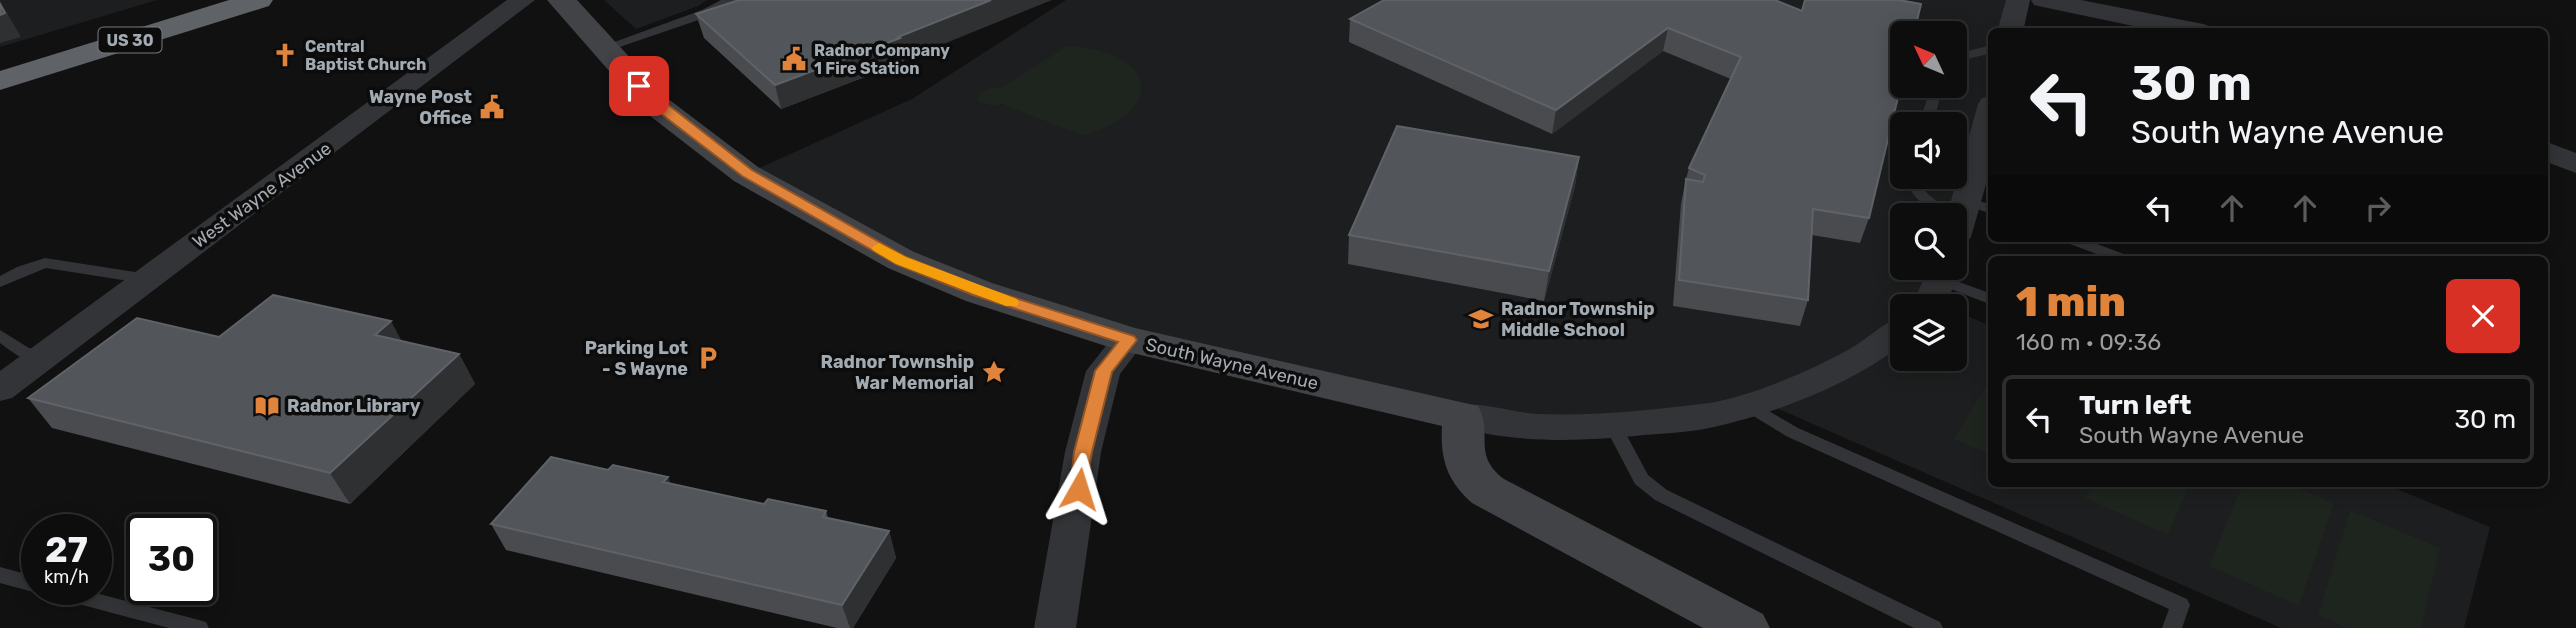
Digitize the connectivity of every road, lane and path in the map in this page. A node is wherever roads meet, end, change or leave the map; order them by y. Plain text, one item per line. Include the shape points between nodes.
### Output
1 (259, 0) edge
2 (523, 0) edge
3 (561, 0) edge
4 (730, 0) edge
5 (2018, 0) edge
6 (2043, 0) edge
7 (2011, 28) edge
8 (2183, 28) edge
9 (604, 48) junction
10 (1988, 50) edge
11 (1967, 55) edge
12 (0, 81) edge
13 (1988, 119) edge
14 (2548, 152) edge
15 (2576, 164) edge
16 (1917, 189) edge
17 (1935, 203) edge
18 (1966, 203) edge
19 (2078, 242) edge
20 (2116, 256) edge
21 (148, 279) junction
22 (0, 282) edge
23 (1937, 285) edge
24 (1988, 299) edge
25 (0, 335) edge
26 (1890, 337) edge
27 (1129, 340) junction
28 (41, 358) junction
29 (0, 389) edge
30 (1748, 405) junction
31 (1463, 416) junction
32 (1614, 425) junction
33 (0, 575) edge
34 (21, 580) edge
35 (112, 605) edge
36 (199, 628) edge
37 (1055, 628) edge
38 (1746, 628) edge
39 (1933, 628) edge
40 (2172, 628) edge

1 - 12 highway, US 30
2 - 21 street, West Wayne Avenue
3 - 9 main road, South Wayne Avenue
4 - 9 lane
5 - 7 street
6 - 8 street
9 - 27 main road, South Wayne Avenue via 656,104 747,173 808,209 901,260 979,292
10 - 11 lane
13 - 18 street
14 - 15 street
16 - 17 lane
19 - 20 lane
21 - 22 lane via 45,263
21 - 28 street, West Wayne Avenue
23 - 24 lane
25 - 28 lane via 23,352
26 - 30 street via 1819,378
27 - 31 main road, South Wayne Avenue
27 - 37 street via 1104,371 1086,438
28 - 29 street, West Wayne Avenue
30 - 32 street via 1712,415
30 - 40 lane via 1792,432 2180,605
31 - 32 street via 1536,427
31 - 38 main road via 1462,445 1471,477 1488,491
32 - 39 lane via 1641,479 1661,495
33 - 34 lane
35 - 36 lane

